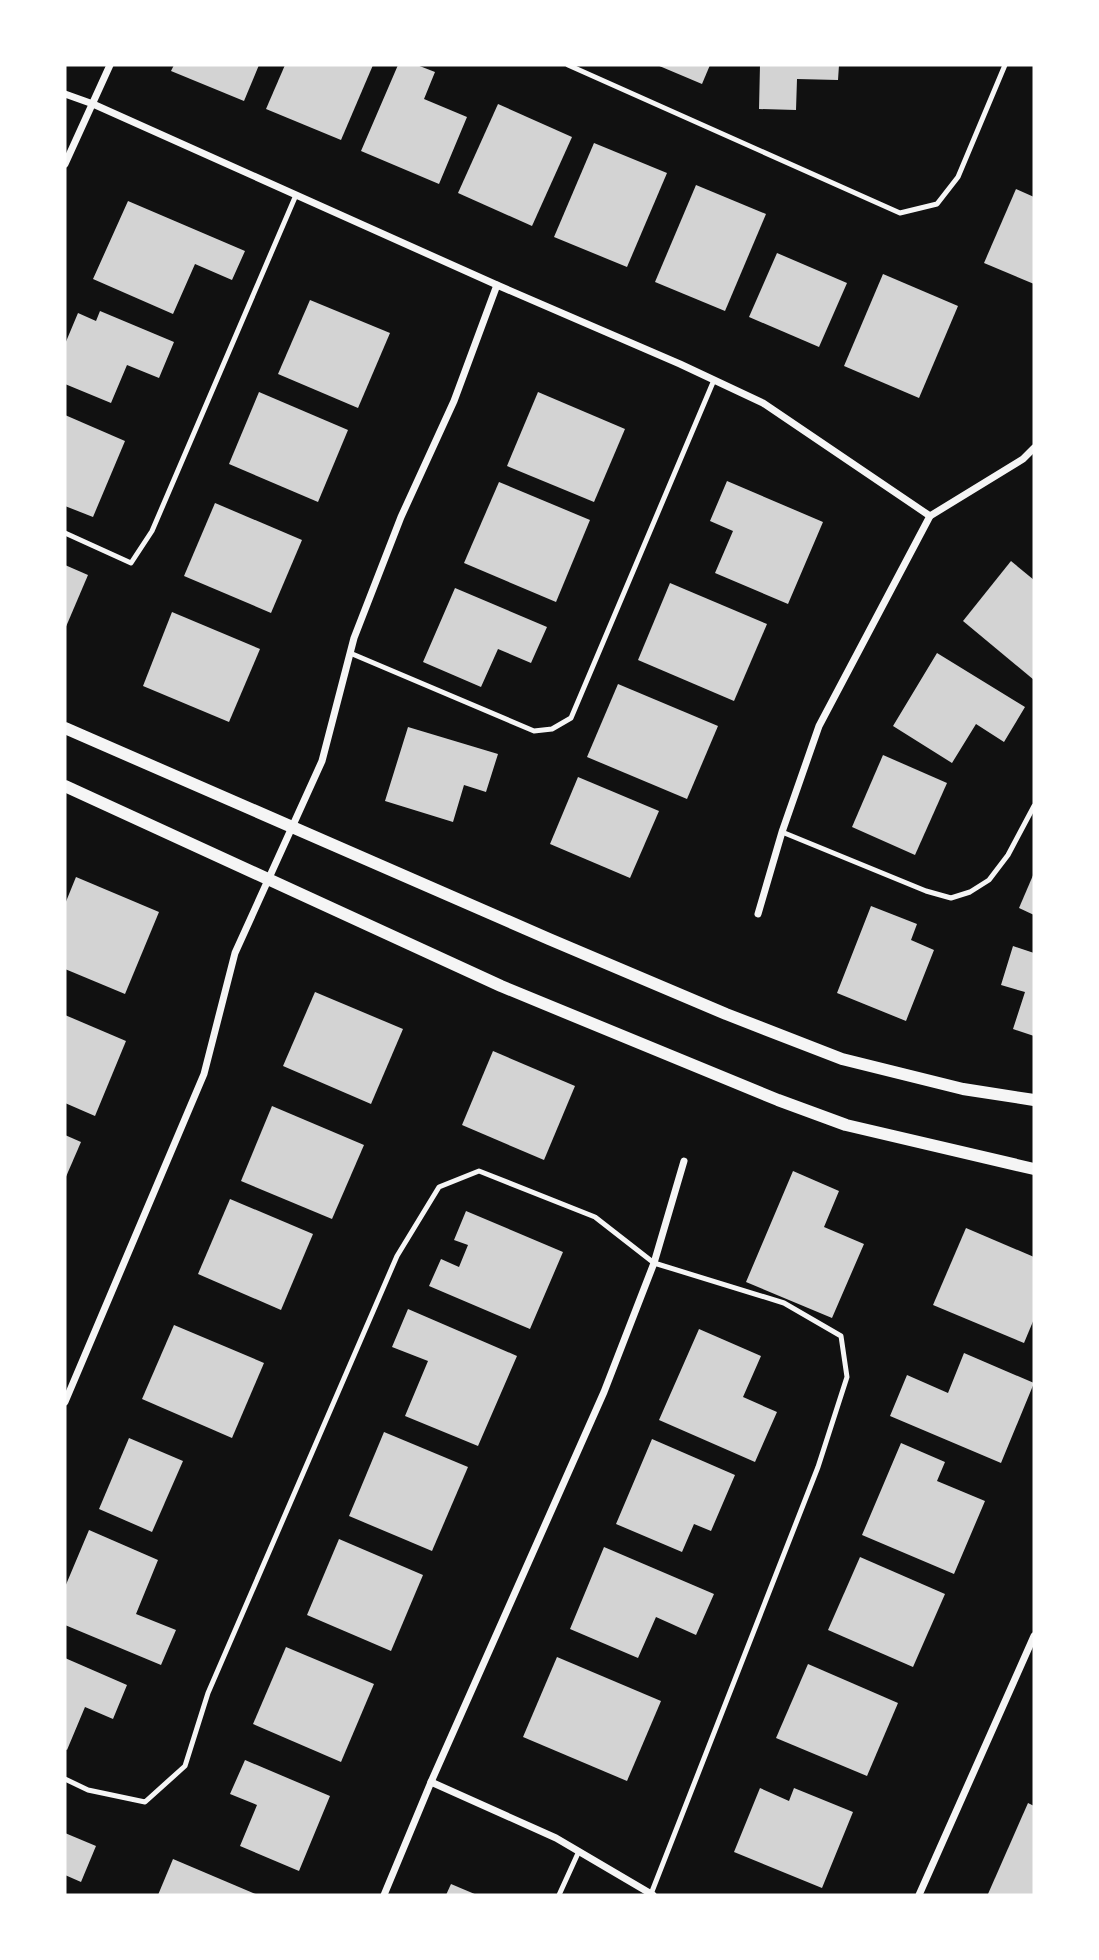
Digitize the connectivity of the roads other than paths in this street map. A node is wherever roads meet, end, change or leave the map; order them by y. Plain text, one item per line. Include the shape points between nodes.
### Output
1 (110, 65) edge
2 (568, 65) edge
3 (1005, 65) edge
4 (65, 94) edge
5 (93, 104) junction
6 (65, 164) edge
7 (296, 195) junction
8 (497, 285) junction
9 (714, 380) junction
10 (1034, 448) edge
11 (930, 516) junction
12 (65, 533) edge
13 (350, 653) junction
14 (65, 728) edge
15 (65, 786) edge
16 (1034, 806) edge
17 (292, 828) junction
18 (782, 832) junction
19 (269, 879) junction
20 (758, 914) dead end
21 (1034, 1100) edge
22 (684, 1161) dead end
23 (1034, 1169) edge
24 (654, 1263) junction
25 (65, 1402) edge
26 (1034, 1636) edge
27 (65, 1779) edge
28 (431, 1782) junction
29 (579, 1852) junction
30 (384, 1895) edge
31 (559, 1895) edge
32 (652, 1895) edge
33 (919, 1895) edge

1 - 5 street
2 - 3 lane via 900,214 937,204 958,177
4 - 5 street
5 - 6 street
5 - 7 street
7 - 8 street
7 - 12 lane via 152,531 131,563
8 - 9 street
8 - 13 street
9 - 11 street via 763,403
9 - 13 lane via 571,718 552,729 534,731
10 - 11 street
11 - 18 street via 819,726
13 - 17 street via 322,761
14 - 17 street
15 - 19 street
16 - 18 lane via 989,880 951,898
17 - 19 street
17 - 21 street via 625,972 842,1059 963,1089
18 - 20 street
19 - 23 street via 501,986 778,1100 846,1125
19 - 25 street via 235,953 204,1074
22 - 24 street
24 - 27 lane via 596,1217 479,1171 439,1187 397,1256 208,1693 185,1766 145,1802 88,1790
24 - 28 street via 604,1392
24 - 32 lane via 784,1303 841,1336 847,1377 818,1467
26 - 33 street
28 - 29 street
28 - 30 street
29 - 31 lane
29 - 32 street

